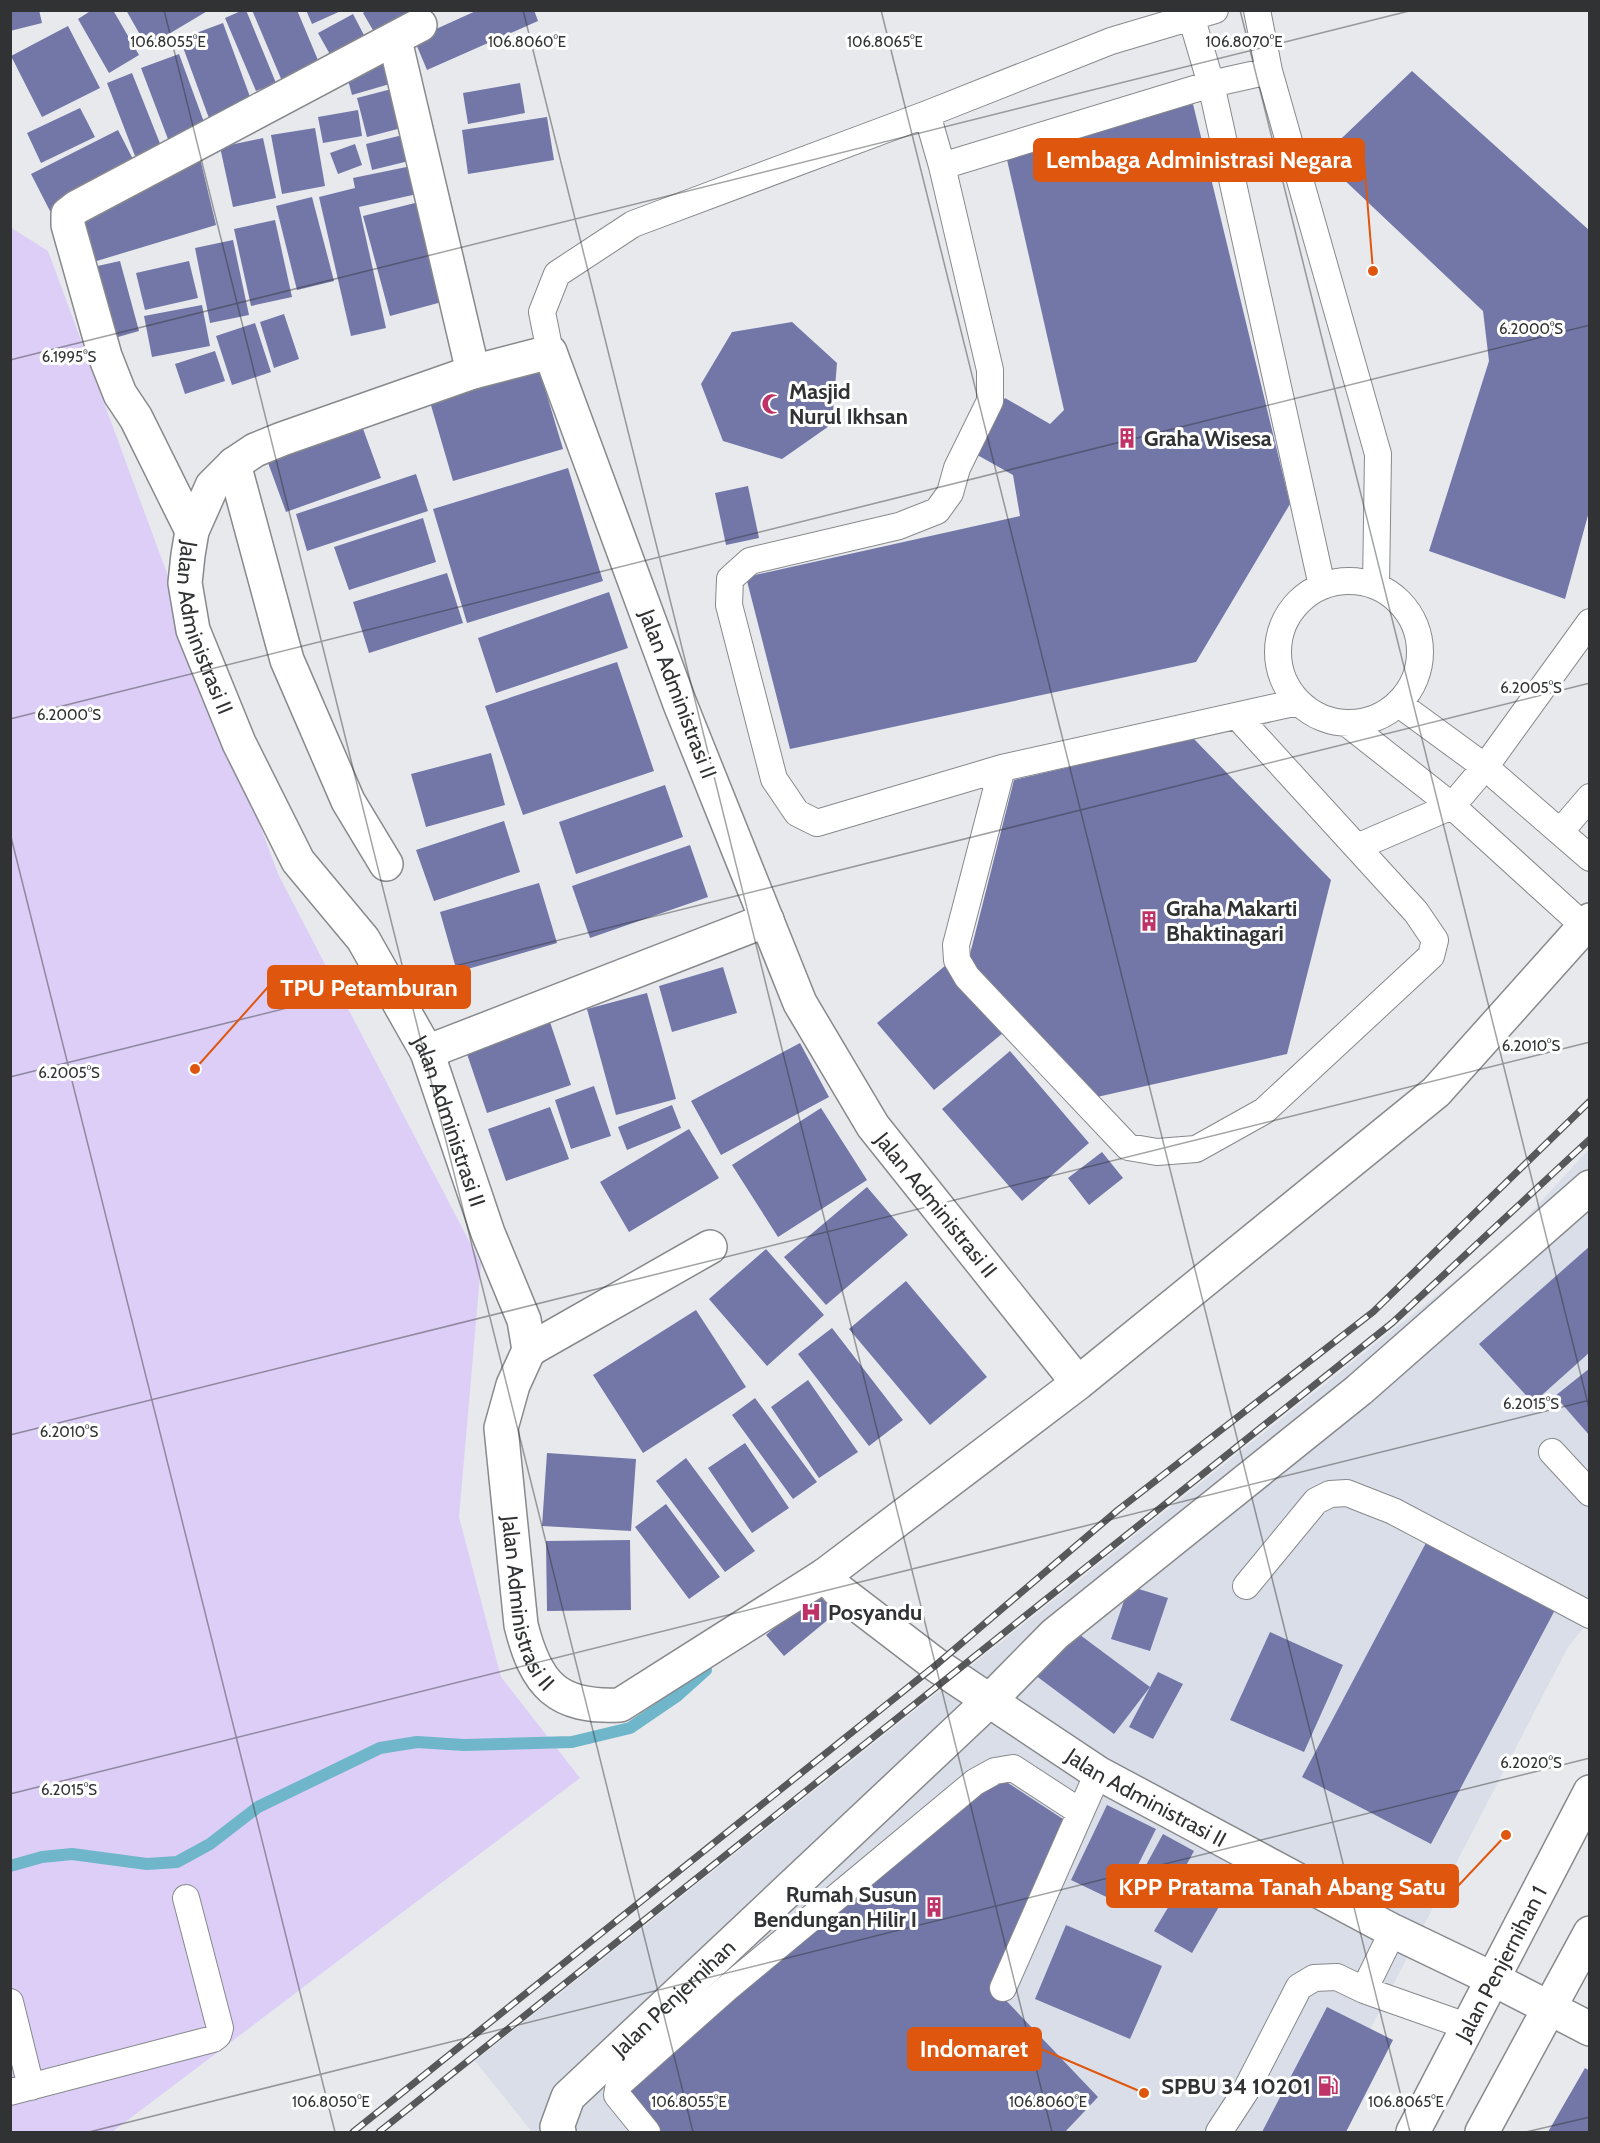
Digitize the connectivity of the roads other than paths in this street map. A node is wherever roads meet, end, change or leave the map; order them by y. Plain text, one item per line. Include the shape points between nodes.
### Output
1 (1257, 10) edge
2 (1203, 14) edge
3 (1269, 71) junction
4 (1211, 84) junction
5 (927, 114) junction
6 (942, 166) junction
7 (550, 352) junction
8 (473, 372) junction
9 (234, 464) junction
10 (192, 531) junction
11 (1322, 586) junction
12 (1376, 586) junction
13 (1590, 622) edge
14 (1298, 702) junction
15 (1399, 704) junction
16 (1237, 716) junction
17 (1348, 724) junction
18 (1485, 767) junction
19 (1002, 768) junction
20 (1590, 797) edge
21 (1452, 806) junction
22 (1560, 832) junction
23 (1357, 847) junction
24 (1590, 858) edge
25 (386, 864) dead end
26 (767, 920) junction
27 (1587, 923) edge
28 (427, 1052) junction
29 (1590, 1187) edge
30 (710, 1247) dead end
31 (529, 1350) junction
32 (1078, 1383) junction
33 (1552, 1452) dead end
34 (1590, 1493) edge
35 (825, 1575) junction
36 (1246, 1586) dead end
37 (1590, 1615) edge
38 (990, 1700) junction
39 (1098, 1773) junction
40 (1590, 1792) edge
41 (1079, 1811) junction
42 (186, 1898) dead end
43 (1393, 1931) junction
44 (1590, 1933) edge
45 (1494, 1979) junction
46 (1003, 1988) dead end
47 (1364, 1990) junction
48 (10, 2002) edge
49 (1548, 2009) junction
50 (1470, 2027) junction
51 (1590, 2030) edge
52 (21, 2089) edge
53 (560, 2133) edge
54 (646, 2133) edge
55 (1219, 2133) edge
56 (1413, 2133) edge
57 (1482, 2133) edge

1 - 3 lane
2 - 4 lane
2 - 5 lane via 1112,41
3 - 4 lane
3 - 12 lane via 1378,454
4 - 6 lane
4 - 11 lane
5 - 6 lane
5 - 7 lane via 633,224 557,274 542,312
6 - 19 lane via 990,370 990,401 957,468 950,493 937,511 899,526 750,561 730,579 729,605 774,779 797,813 817,823
7 - 8 street, Jalan Administrasi II
7 - 26 street, Jalan Administrasi II via 680,704
8 - 9 street, Jalan Administrasi II via 282,439
8 - 10 street via 407,33 68,214 105,356 120,394
9 - 10 street, Jalan Administrasi II via 213,486
9 - 25 street via 287,660 348,801
10 - 28 street, Jalan Administrasi II via 185,583 193,630 239,743 298,861 363,939
11 - 12 lane via 1349,580
11 - 14 lane via 1299,602 1283,625 1277,652 1283,680
12 - 15 lane via 1400,602 1411,617 1422,653 1416,681
13 - 18 lane
14 - 16 lane
14 - 17 lane via 1321,718
15 - 17 lane via 1376,719
15 - 18 lane
16 - 19 lane
16 - 23 lane
17 - 21 lane
18 - 21 lane
18 - 22 lane
19 - 23 lane via 956,945 957,960 967,977 1128,1148 1157,1152 1196,1149 1264,1111 1431,956 1435,940 1416,912
20 - 22 lane
21 - 23 lane
21 - 27 lane
22 - 24 lane
26 - 28 street
26 - 32 street, Jalan Administrasi II via 800,1003 873,1126
27 - 32 street, Jalan Administrasi II via 1437,1092
28 - 31 street, Jalan Administrasi II via 488,1233 524,1320
29 - 38 street, Jalan Penjernihan via 1359,1390 1055,1634
30 - 31 street
31 - 35 street, Jalan Administrasi II via 513,1385 501,1428 521,1625 528,1654 547,1683 567,1700 592,1707 620,1705
32 - 35 street, Jalan Administrasi II
33 - 34 lane
35 - 38 street, Jalan Administrasi II via 838,1590 936,1665
36 - 37 lane via 1316,1501 1329,1494 1347,1493 1393,1510
38 - 39 street, Jalan Administrasi II
38 - 53 street, Jalan Penjernihan via 568,2097 557,2127
39 - 41 lane
39 - 43 street, Jalan Administrasi II
40 - 45 street, Jalan Penjernihan 1
41 - 46 lane
41 - 54 lane via 1013,1768 995,1771 975,1782 619,2084 617,2096
42 - 52 lane via 219,2035
43 - 45 street, Jalan Administrasi II
43 - 47 lane
44 - 49 street
45 - 49 street, Jalan Administrasi II
45 - 50 street, Jalan Penjernihan 1
47 - 50 lane
47 - 55 lane via 1337,1977 1314,1978 1299,1987 1245,2092
48 - 52 lane
49 - 51 street, Jalan Administrasi II
49 - 57 street
50 - 56 street, Jalan Penjernihan 1

